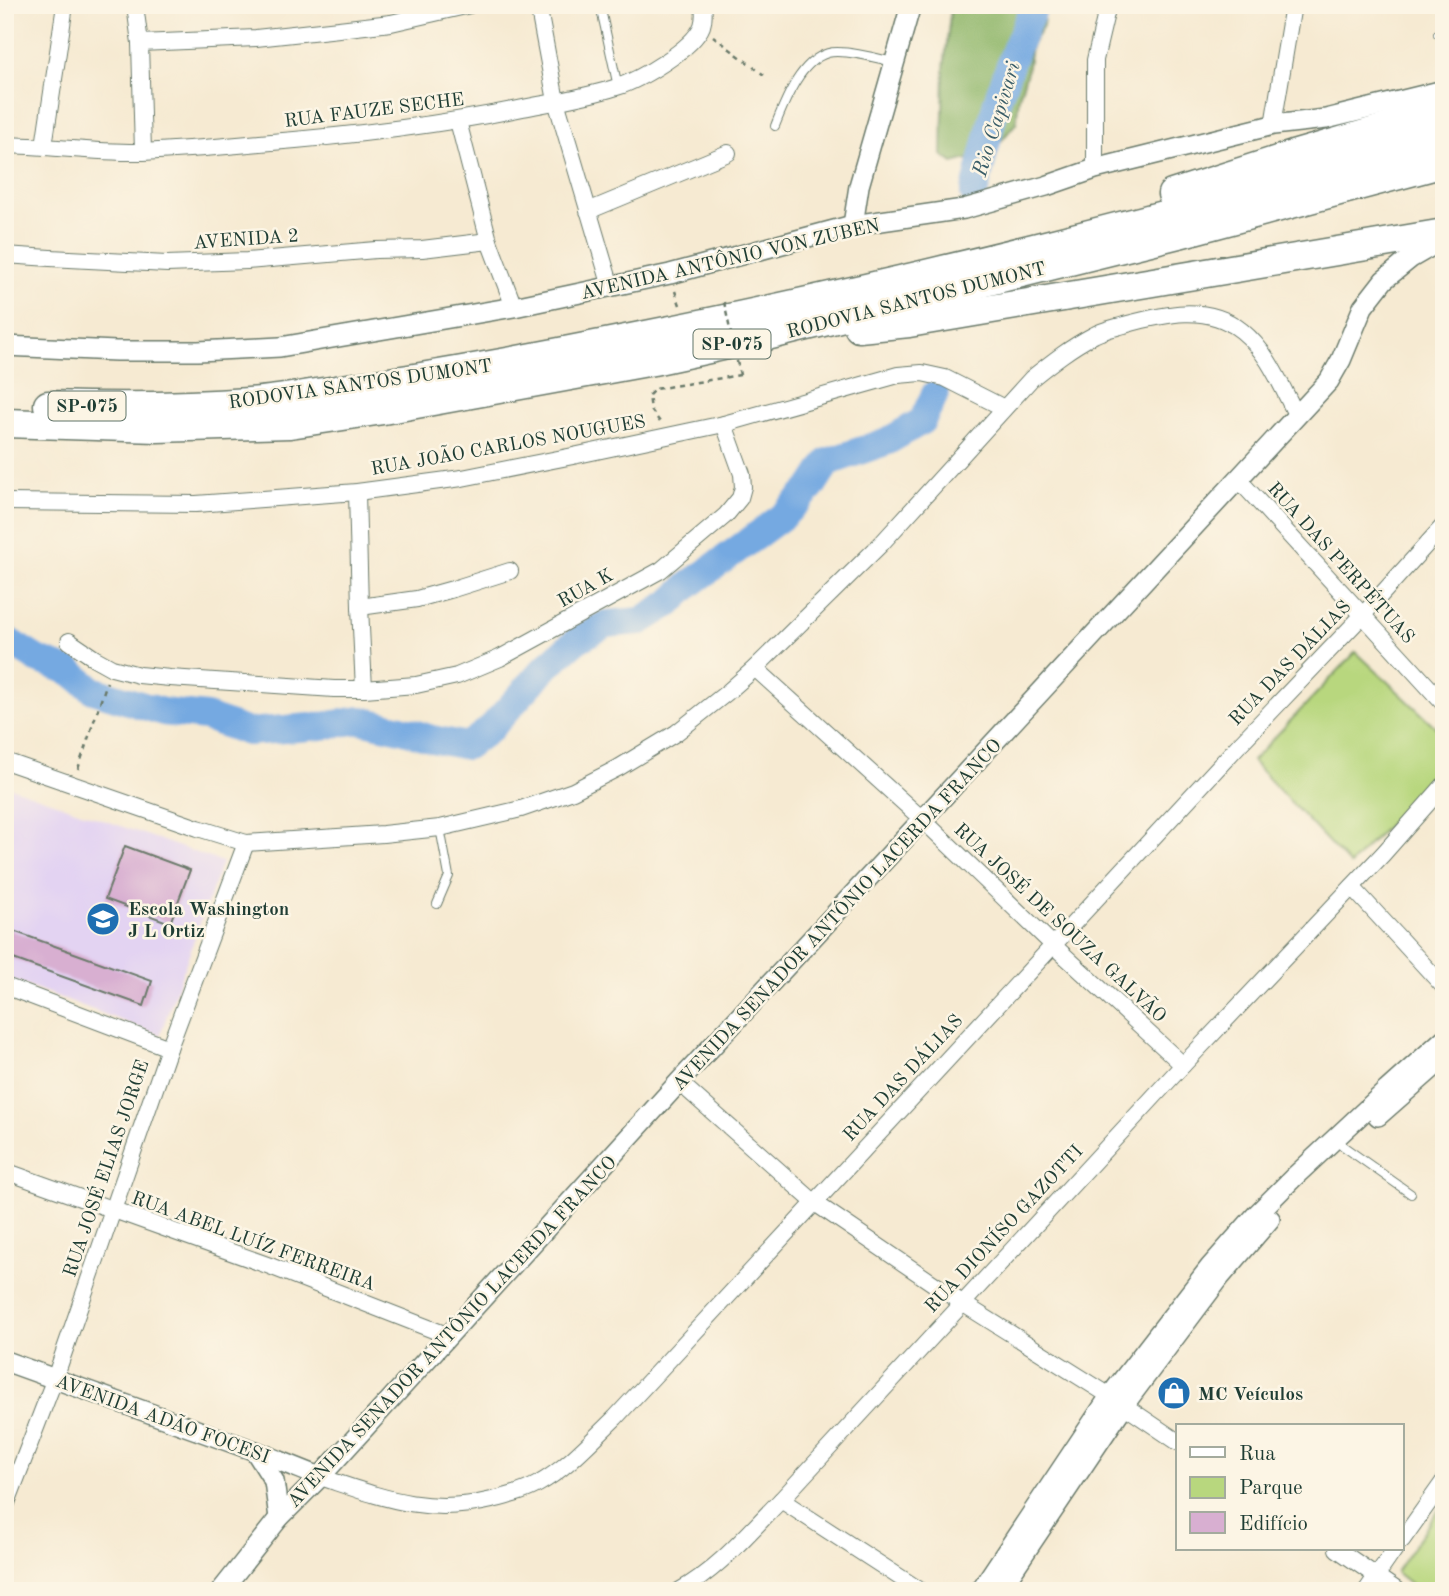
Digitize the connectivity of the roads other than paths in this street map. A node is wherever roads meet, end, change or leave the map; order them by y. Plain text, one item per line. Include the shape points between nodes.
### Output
1 (65, 5) edge
2 (135, 5) edge
3 (470, 5) edge
4 (538, 5) edge
5 (600, 5) edge
6 (703, 5) edge
7 (911, 5) edge
8 (1108, 5) edge
9 (1293, 5) edge
10 (140, 43) junction
11 (896, 62) junction
12 (618, 87) junction
13 (1444, 90) edge
14 (556, 101) junction
15 (1444, 111) edge
16 (458, 121) junction
17 (1273, 125) junction
18 (775, 126) dead end
19 (1444, 139) edge
20 (5, 145) edge
21 (44, 146) junction
22 (144, 152) junction
23 (728, 153) dead end
24 (1444, 163) edge
25 (1095, 169) junction
26 (588, 211) junction
27 (853, 225) junction
28 (1444, 233) edge
29 (1444, 239) edge
30 (489, 241) junction
31 (5, 254) edge
32 (998, 256) junction
33 (611, 287) junction
34 (514, 307) junction
35 (755, 339) junction
36 (5, 346) edge
37 (5, 404) edge
38 (1004, 408) junction
39 (1297, 416) junction
40 (5, 423) edge
41 (724, 424) junction
42 (1238, 479) junction
43 (357, 492) junction
44 (5, 502) edge
45 (1444, 525) edge
46 (510, 571) dead end
47 (360, 607) junction
48 (1362, 616) junction
49 (69, 641) dead end
50 (755, 668) junction
51 (364, 689) junction
52 (1444, 704) edge
53 (5, 761) edge
54 (1444, 785) edge
55 (923, 820) junction
56 (440, 828) junction
57 (246, 843) junction
58 (1352, 887) junction
59 (437, 904) dead end
60 (1053, 945) junction
61 (5, 986) edge
62 (1444, 987) edge
63 (1444, 1039) edge
64 (169, 1048) junction
65 (1444, 1058) edge
66 (1183, 1065) junction
67 (679, 1082) junction
68 (1343, 1146) junction
69 (5, 1171) edge
70 (1411, 1194) dead end
71 (815, 1203) junction
72 (112, 1210) junction
73 (962, 1303) junction
74 (449, 1336) junction
75 (5, 1360) edge
76 (55, 1378) junction
77 (1117, 1401) junction
78 (1176, 1441) edge
79 (255, 1451) junction
80 (320, 1477) junction
81 (1444, 1480) edge
82 (780, 1500) junction
83 (5, 1508) edge
84 (279, 1518) junction
85 (1404, 1537) edge
86 (1338, 1550) edge
87 (1394, 1550) edge
88 (1377, 1576) junction
89 (221, 1591) edge
90 (678, 1591) edge
91 (921, 1591) edge
92 (980, 1591) edge
93 (999, 1591) edge
94 (1366, 1591) edge
95 (1398, 1591) edge

1 - 21 street
2 - 10 street
3 - 10 street via 391,23 256,38
4 - 14 street
5 - 12 lane
6 - 12 street, RUA FAUZE SECHE via 701,27 688,44
7 - 11 street
8 - 25 street via 1094,60
9 - 17 street
10 - 22 street
11 - 18 lane via 830,52 811,63 790,90
11 - 27 street via 859,186
12 - 14 street, RUA FAUZE SECHE
13 - 17 street, AVENIDA ANTÔNIO VON ZUBEN via 1326,119
14 - 16 street, RUA FAUZE SECHE
14 - 26 street
15 - 32 highway via 1105,214
16 - 22 street, RUA FAUZE SECHE via 332,138
16 - 30 street
17 - 25 street, AVENIDA ANTÔNIO VON ZUBEN
19 - 32 highway, RODOVIA SANTOS DUMONT / SP-075
20 - 21 street, RUA FAUZE SECHE
21 - 22 street, RUA FAUZE SECHE
23 - 26 street
24 - 35 highway, RODOVIA SANTOS DUMONT / SP-075 via 1196,230
25 - 27 street, AVENIDA ANTÔNIO VON ZUBEN via 964,209
26 - 33 street
27 - 33 street, AVENIDA ANTÔNIO VON ZUBEN
28 - 35 highway via 909,323
29 - 39 street, AVENIDA SENADOR ANTÔNIO LACERDA FRANCO via 1384,280 1363,307 1329,382
30 - 31 street, AVENIDA 2 via 422,250 167,264
30 - 34 street
32 - 37 highway, RODOVIA SANTOS DUMONT / SP-075 via 747,315 398,381 251,402 130,407
33 - 34 street, AVENIDA ANTÔNIO VON ZUBEN
34 - 36 street, AVENIDA ANTÔNIO VON ZUBEN via 280,347 116,351
35 - 40 highway, RODOVIA SANTOS DUMONT / SP-075 via 290,424 157,428
38 - 39 street via 1058,356 1097,333 1188,313 1212,314 1241,330 1265,354
38 - 41 street via 945,378 922,373 898,375
38 - 50 street via 881,544
39 - 42 street, AVENIDA SENADOR ANTÔNIO LACERDA FRANCO
41 - 43 street, RUA JOÃO CARLOS NOUGUES via 462,478
41 - 51 street, RUA K via 742,474 740,498 661,570 500,658 457,676
42 - 48 street, RUA DAS PERPÉTUAS
42 - 55 street, AVENIDA SENADOR ANTÔNIO LACERDA FRANCO
43 - 44 street, RUA JOÃO CARLOS NOUGUES via 197,504
43 - 47 street
45 - 48 street, RUA DAS DÁLIAS
46 - 47 street via 418,599
47 - 51 street
48 - 52 street, RUA DAS PERPÉTUAS
48 - 60 street, RUA DAS DÁLIAS
49 - 51 street, RUA K via 112,668 139,675
50 - 55 street, RUA JOSÉ DE SOUZA GALVÃO
50 - 56 street via 676,733 573,791
53 - 57 street
54 - 58 street, RUA DIONÍSO GAZOTTI
55 - 60 street, RUA JOSÉ DE SOUZA GALVÃO
55 - 67 street, AVENIDA SENADOR ANTÔNIO LACERDA FRANCO
56 - 57 street
56 - 59 lane via 449,876
57 - 64 street, RUA JOSÉ ELIAS JORGE
58 - 62 street
58 - 66 street, RUA DIONÍSO GAZOTTI
60 - 66 street, RUA JOSÉ DE SOUZA GALVÃO
60 - 71 street, RUA DAS DÁLIAS
61 - 64 street
63 - 77 street via 1256,1215 1210,1267
64 - 72 street, RUA JOSÉ ELIAS JORGE
65 - 68 street
66 - 73 street, RUA DIONÍSO GAZOTTI
67 - 71 street
67 - 74 street, AVENIDA SENADOR ANTÔNIO LACERDA FRANCO
68 - 70 lane
68 - 77 street via 1298,1189
69 - 72 street, RUA ABEL LUÍZ FERREIRA
71 - 73 street
71 - 80 street, RUA DAS DÁLIAS via 615,1418 538,1484 454,1507 384,1498
72 - 74 street, RUA ABEL LUÍZ FERREIRA
72 - 76 street, RUA JOSÉ ELIAS JORGE
73 - 77 street
73 - 82 street, RUA DIONÍSO GAZOTTI
74 - 80 street, AVENIDA SENADOR ANTÔNIO LACERDA FRANCO
75 - 76 street, AVENIDA ADÃO FOCESI
76 - 79 street, AVENIDA ADÃO FOCESI
76 - 83 street, RUA JOSÉ ELIAS JORGE
77 - 78 street
77 - 92 street
77 - 93 street
79 - 80 street, AVENIDA ADÃO FOCESI
79 - 84 street via 274,1482
80 - 84 street, AVENIDA SENADOR ANTÔNIO LACERDA FRANCO
81 - 85 street
82 - 90 street, RUA DIONÍSO GAZOTTI via 713,1568
82 - 91 street
84 - 89 street, AVENIDA SENADOR ANTÔNIO LACERDA FRANCO
86 - 88 street
87 - 88 street
88 - 94 street
88 - 95 street

